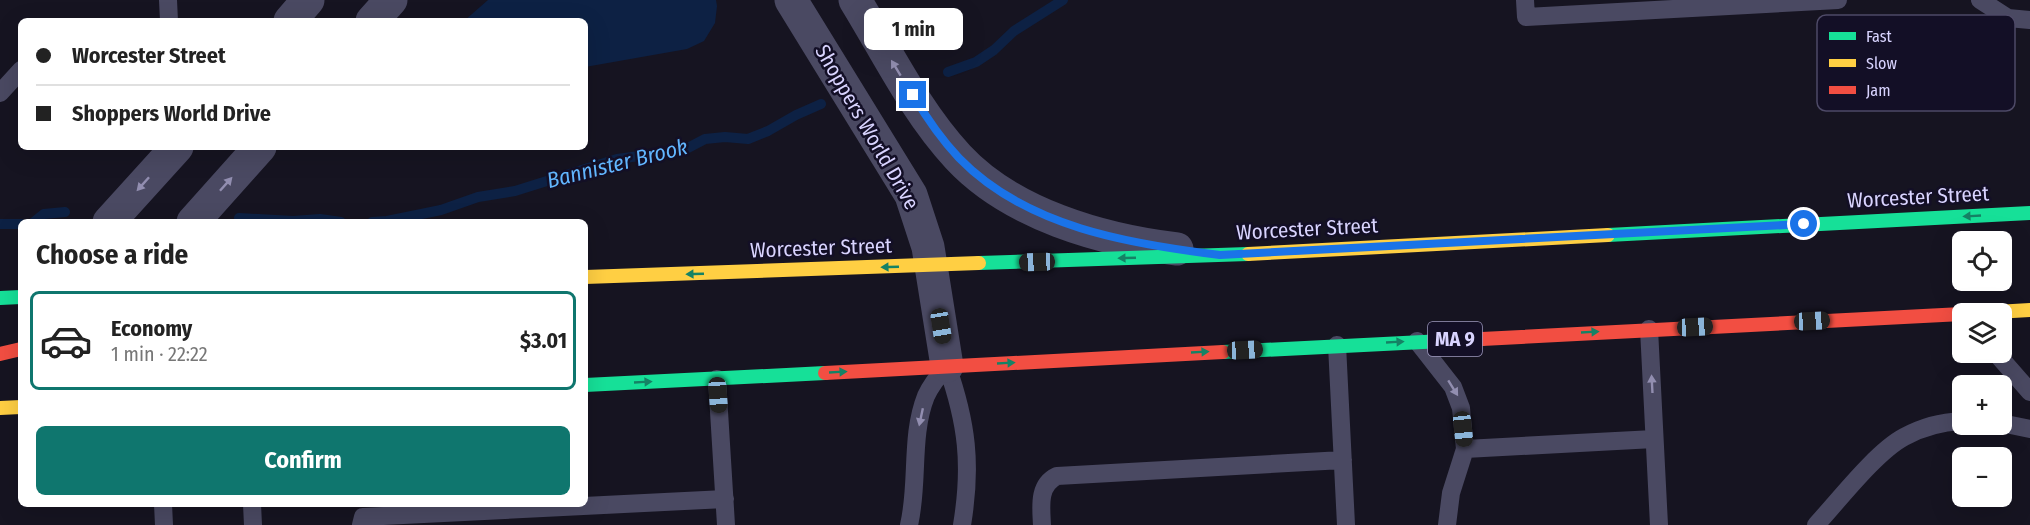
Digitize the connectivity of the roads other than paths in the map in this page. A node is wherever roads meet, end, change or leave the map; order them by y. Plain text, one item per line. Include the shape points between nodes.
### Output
1 (168, 0) edge
2 (391, 0) edge
3 (791, 0) edge
4 (855, 0) edge
5 (1525, 0) edge
6 (1838, 0) edge
7 (1980, 0) edge
8 (1584, 7) edge
9 (2003, 15) edge
10 (169, 18) edge
11 (375, 18) edge
12 (2015, 19) edge
13 (2030, 20) edge
14 (18, 73) edge
15 (0, 93) edge
16 (174, 150) edge
17 (257, 150) edge
18 (2030, 213) edge
19 (112, 219) edge
20 (196, 219) edge
21 (1220, 255) junction
22 (932, 266) junction
23 (588, 277) edge
24 (18, 293) edge
25 (0, 297) edge
26 (18, 297) edge
27 (2030, 310) edge
28 (2012, 312) edge
29 (1952, 316) edge
30 (1649, 329) junction
31 (1417, 341) junction
32 (1337, 345) junction
33 (18, 350) edge
34 (0, 354) edge
35 (2005, 363) edge
36 (947, 366) junction
37 (717, 379) junction
38 (588, 385) edge
39 (2030, 392) edge
40 (18, 407) edge
41 (0, 408) edge
42 (1952, 422) edge
43 (2012, 425) edge
44 (2030, 429) edge
45 (1654, 439) junction
46 (1465, 450) junction
47 (1342, 460) junction
48 (724, 499) junction
49 (588, 506) edge
50 (163, 507) edge
51 (252, 507) edge
52 (572, 507) edge
53 (363, 518) edge
54 (164, 525) edge
55 (253, 525) edge
56 (726, 525) edge
57 (909, 525) edge
58 (962, 525) edge
59 (1042, 525) edge
60 (1346, 525) edge
61 (1447, 525) edge
62 (1659, 525) edge
63 (1816, 525) edge

1 - 10 lane
2 - 11 street
3 - 22 street, Shoppers World Drive via 911,195
21 -> 4 street via 1162,248 1075,226 1035,212 995,189 959,158 937,132
5 - 8 lane via 1526,16
6 - 8 lane
7 - 9 lane
12 - 13 lane
14 - 15 lane
16 -> 19 street
20 -> 17 street
18 -> 21 highway, Worcester Street
21 -> 22 highway, Worcester Street
22 -> 23 highway, Worcester Street
22 - 36 street, Shoppers World Drive
24 - 25 street
25 - 26 highway
27 - 28 highway, MA 9
29 - 30 highway, MA 9
31 -> 30 highway, MA 9
45 -> 30 lane
32 -> 31 highway, MA 9
31 -> 46 lane via 1458,397
36 -> 32 highway, MA 9
32 - 47 lane
33 - 34 highway
35 - 39 lane
37 -> 36 highway, MA 9
36 -> 57 lane via 934,381 921,411
36 - 58 lane via 966,440
38 -> 37 highway, MA 9
37 - 48 lane
40 - 41 highway
42 - 63 lane via 1903,438
43 - 44 lane
45 - 46 lane
45 - 62 lane
46 - 61 lane via 1451,493
47 - 59 lane via 1057,476 1044,488
47 - 60 lane
48 - 49 lane
48 - 56 lane
50 - 54 lane
51 - 55 lane
52 - 53 lane

